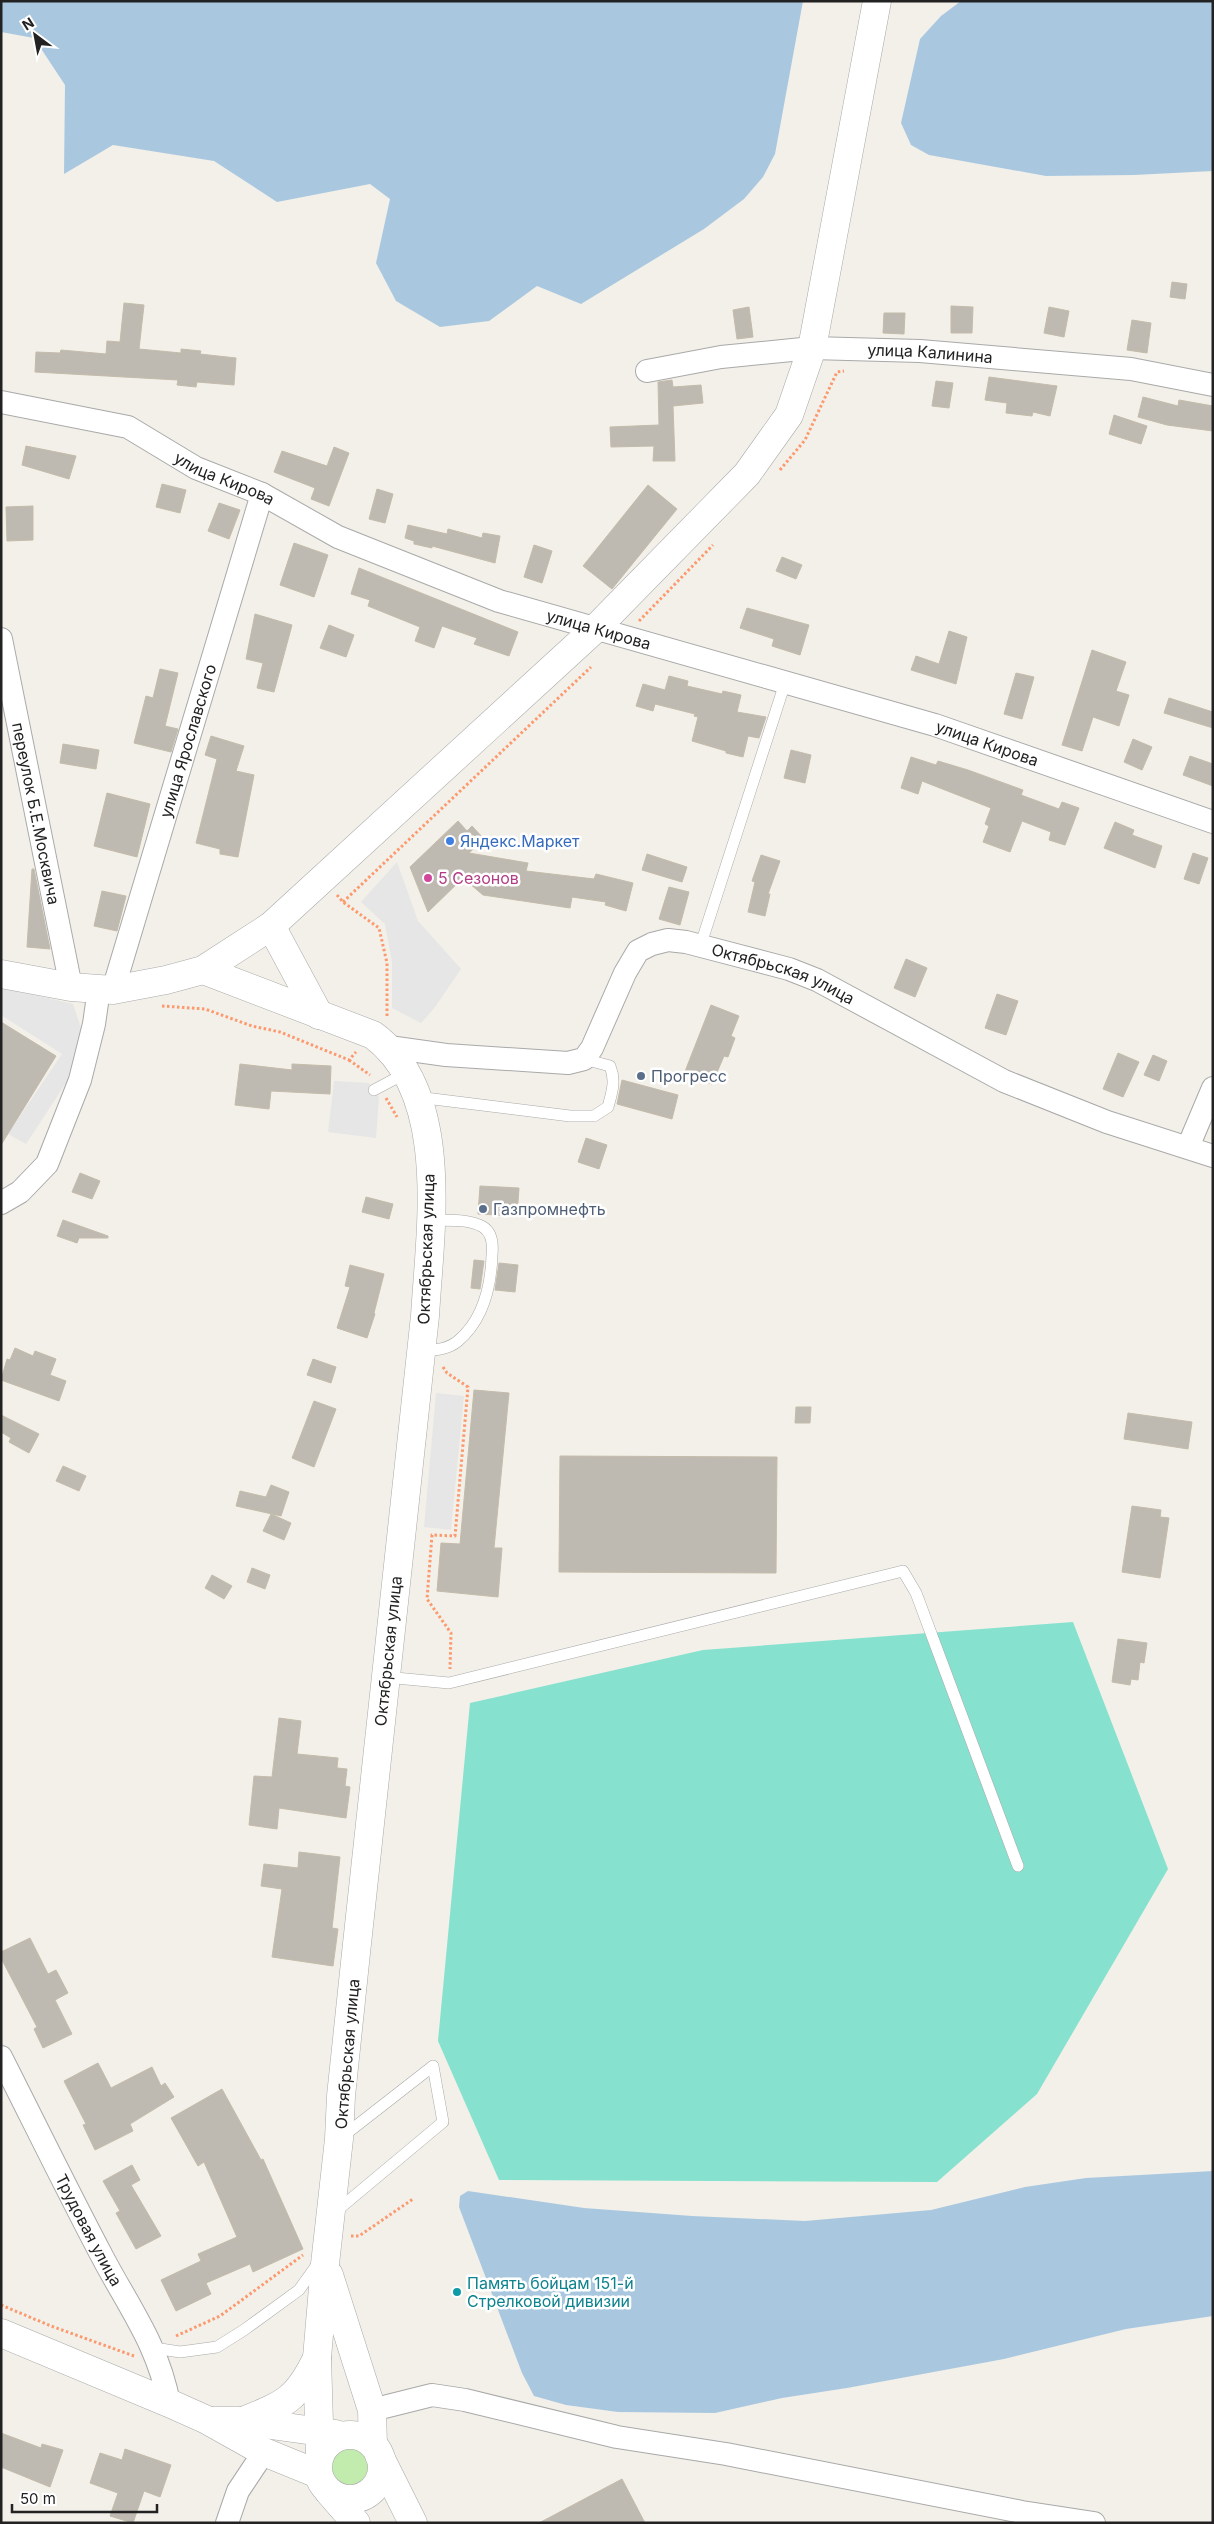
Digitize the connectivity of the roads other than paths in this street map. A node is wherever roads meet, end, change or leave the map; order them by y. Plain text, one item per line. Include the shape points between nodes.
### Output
1 (877, 1) edge
2 (812, 348) junction
3 (647, 371) dead end
4 (1213, 385) edge
5 (1, 402) edge
6 (262, 494) junction
7 (595, 629) junction
8 (1, 639) edge
9 (785, 683) junction
10 (1213, 822) edge
11 (271, 926) junction
12 (700, 947) junction
13 (203, 970) junction
14 (1, 974) edge
15 (71, 987) junction
16 (106, 989) junction
17 (319, 1014) junction
18 (381, 1041) junction
19 (584, 1058) junction
20 (407, 1072) junction
21 (1213, 1088) edge
22 (377, 1089) road end
23 (417, 1097) junction
24 (1188, 1147) junction
25 (1213, 1156) edge
26 (1, 1203) edge
27 (430, 1220) junction
28 (421, 1352) junction
29 (385, 1676) junction
30 (1018, 1866) dead end
31 (1, 2057) edge
32 (339, 2140) junction
33 (328, 2242) junction
34 (1, 2333) edge
35 (154, 2348) junction
36 (317, 2358) junction
37 (169, 2403) junction
38 (372, 2410) junction
39 (207, 2420) junction
40 (243, 2421) junction
41 (376, 2450) junction
42 (264, 2452) junction
43 (322, 2464) junction
44 (226, 2523) edge
45 (356, 2523) edge
46 (413, 2523) edge
47 (1094, 2523) edge

1 - 2 street
2 - 3 street, улица Калинина via 721,357
2 - 4 street, улица Калинина via 920,351 1131,369
2 - 7 street via 789,414 747,474
5 - 6 street, улица Кирова via 128,427 196,468
6 - 7 street, улица Кирова via 338,537 499,601
6 - 16 street, улица Ярославского
7 - 9 street, улица Кирова
7 - 11 street
8 - 15 street, переулок Б.Е.Москвича
9 - 10 street, улица Кирова via 935,725
9 - 12 lane
11 - 13 street
11 - 17 street
12 - 19 street, Октябрьская улица via 668,940 638,951 617,989 592,1048
12 - 24 street, Октябрьская улица via 789,969 817,980 1004,1081 1106,1122
13 - 16 street via 166,980
13 - 17 street
14 - 15 street
15 - 16 street
16 - 26 street, улица Ярославского via 80,1080 47,1164 20,1192
17 - 18 street
18 - 19 street via 446,1055 568,1064
18 - 20 street, Октябрьская улица
19 - 23 lane via 610,1066 613,1075 614,1087 608,1107 594,1116 570,1116
20 - 22 lane
20 - 23 street, Октябрьская улица
21 - 24 street
23 - 27 street, Октябрьская улица via 429,1152
24 - 25 street, Октябрьская улица
27 - 28 street, Октябрьская улица
27 - 28 lane via 470,1222 485,1228 493,1240 492,1279 484,1304 469,1330 456,1343 440,1350
28 - 29 street, Октябрьская улица
29 - 30 lane via 449,1683 903,1571 916,1593
29 - 32 street, Октябрьская улица
31 - 35 street, Трудовая улица via 104,2259
32 - 33 street, Октябрьская улица
32 - 33 lane via 433,2066 443,2122
33 - 35 lane via 299,2290 217,2347 180,2352
33 - 36 street, Октябрьская улица
33 - 38 street, Октябрьская улица
34 - 37 street
35 - 37 street, Трудовая улица via 164,2374
36 - 40 street, Октябрьская улица via 305,2383 291,2398
36 - 43 street, Октябрьская улица
37 - 39 street
38 - 41 street, Октябрьская улица
38 - 47 street via 432,2395 465,2400 616,2436
39 - 40 street
39 - 42 street
40 - 43 street
41 - 43 street via 366,2440 348,2435
41 - 43 street via 381,2475 369,2492 360,2498 339,2498
41 - 46 street
42 - 43 street
42 - 44 street via 238,2491
43 - 45 street

